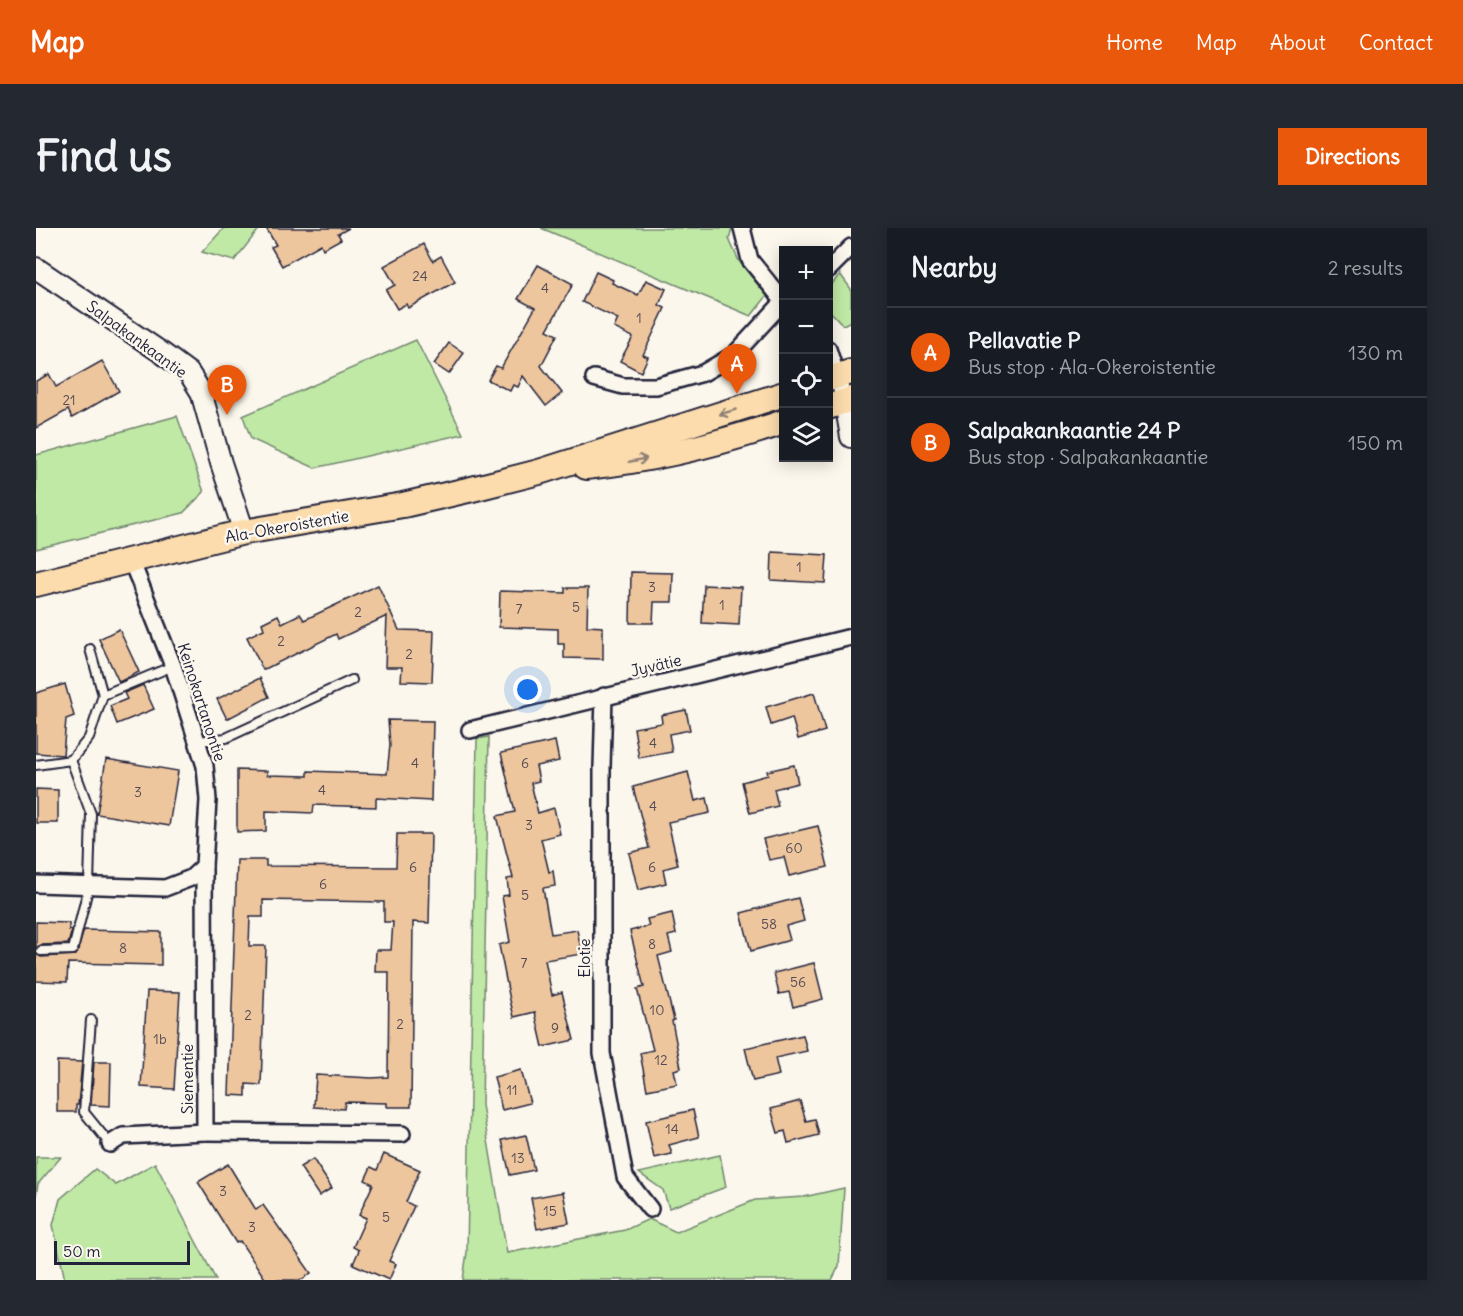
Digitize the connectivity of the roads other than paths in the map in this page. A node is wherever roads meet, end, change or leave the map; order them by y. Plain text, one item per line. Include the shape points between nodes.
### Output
1 (742, 228) edge
2 (851, 247) edge
3 (833, 265) edge
4 (36, 268) edge
5 (781, 300) edge
6 (779, 306) edge
7 (830, 354) edge
8 (839, 376) edge
9 (594, 378) dead end
10 (779, 395) edge
11 (841, 403) edge
12 (779, 423) edge
13 (851, 437) edge
14 (539, 472) junction
15 (244, 532) junction
16 (131, 560) junction
17 (36, 584) edge
18 (851, 637) edge
19 (90, 648) dead end
20 (173, 666) junction
21 (352, 680) dead end
22 (103, 695) junction
23 (604, 696) junction
24 (470, 730) dead end
25 (198, 741) junction
26 (71, 760) junction
27 (36, 765) edge
28 (204, 866) junction
29 (36, 884) edge
30 (89, 885) junction
31 (41, 951) dead end
32 (92, 1020) dead end
33 (205, 1132) junction
34 (402, 1134) dead end
35 (110, 1144) joint
36 (650, 1209) dead end

1 - 5 street via 750,260
2 - 3 street
4 - 15 street, Salpakankaantie via 189,373 201,392
6 - 9 street via 734,355 703,373 656,386 623,386
7 - 8 street
8 - 11 street
10 -> 14 main road, Ala-Okeroistentie
11 - 13 street
14 -> 12 main road, Ala-Okeroistentie via 631,462 729,440
14 - 15 main road, Ala-Okeroistentie via 404,505
15 - 16 main road, Ala-Okeroistentie
16 - 17 main road, Ala-Okeroistentie
16 - 20 street, Keinokartanontie
18 - 23 street, Jyvätie
19 - 22 lane
20 - 22 lane
20 - 25 street, Keinokartanontie
21 - 25 lane via 226,738
22 - 26 lane via 89,738
23 - 24 street, Jyvätie
23 - 36 street, Elotie via 602,1053 625,1177
25 - 28 street, Keinokartanontie via 208,800
26 - 27 lane
26 - 30 lane via 91,814
28 - 30 street via 191,878 165,888
28 - 33 street, Siementie
29 - 30 street
30 - 31 lane via 73,950
32 - 35 lane via 84,1112
33 - 34 street, Siementie
33 - 35 street via 123,1136

